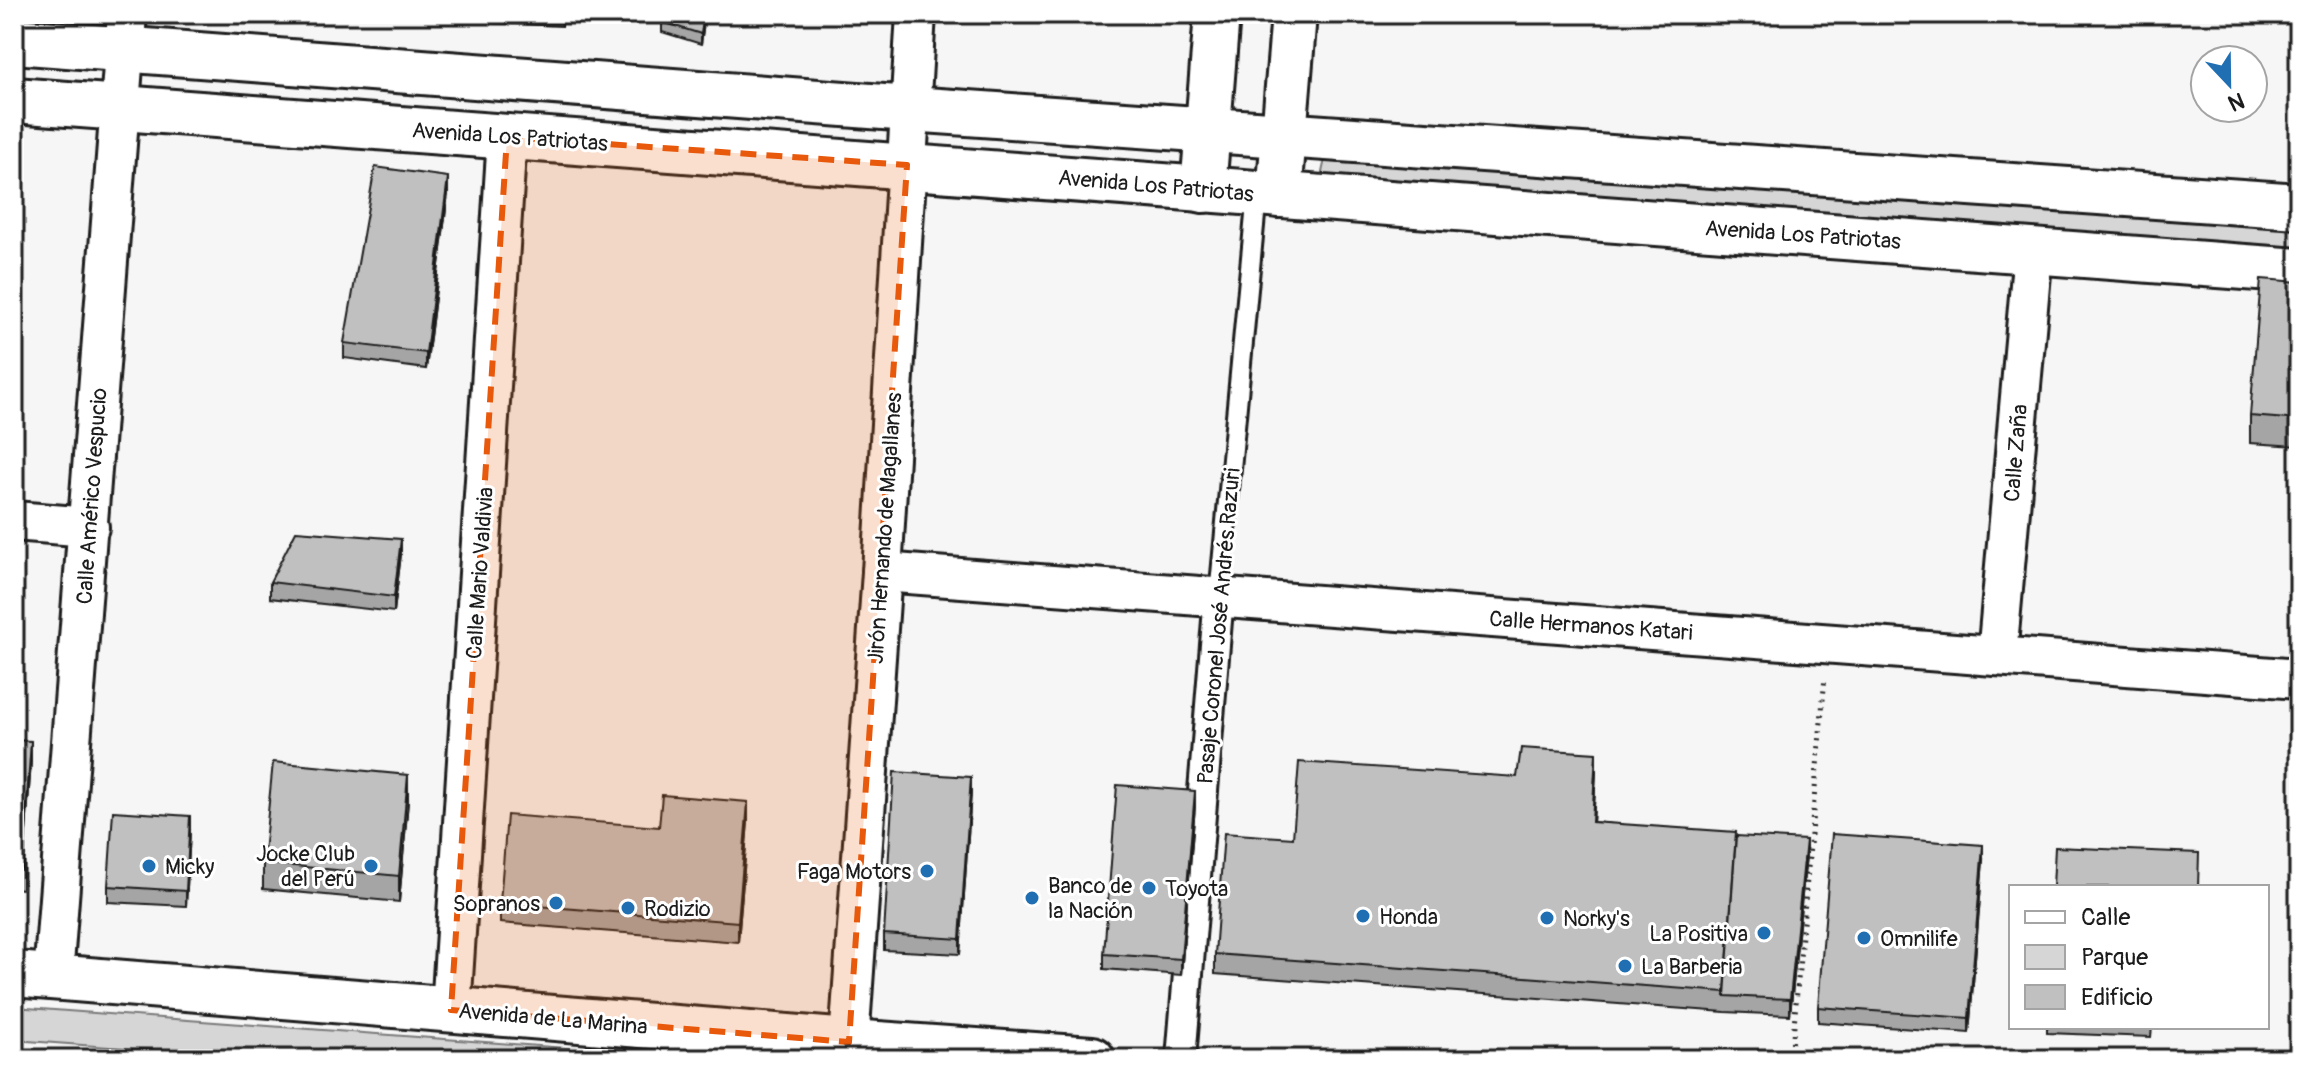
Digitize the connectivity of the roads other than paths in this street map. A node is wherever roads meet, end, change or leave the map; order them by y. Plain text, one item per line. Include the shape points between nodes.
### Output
1 (916, 14) edge
2 (1217, 14) edge
3 (1294, 14) edge
4 (126, 32) edge
5 (14, 41) edge
6 (14, 100) edge
7 (121, 108) junction
8 (910, 109) junction
9 (1208, 129) junction
10 (1284, 134) junction
11 (507, 137) junction
12 (907, 165) junction
13 (1203, 190) junction
14 (1268, 194) junction
15 (2299, 206) edge
16 (2033, 251) junction
17 (2299, 271) edge
18 (14, 521) edge
19 (89, 527) junction
20 (882, 572) junction
21 (1219, 596) junction
22 (1997, 656) junction
23 (2299, 679) edge
24 (33, 976) edge
25 (451, 1010) junction
26 (849, 1042) junction
27 (1092, 1059) edge
28 (1181, 1059) edge

1 - 8 street, Jirón Hernando de Magallanes
2 - 9 main road
3 - 10 main road
4 - 5 main road
4 - 7 street, Calle Américo Vespucio
4 - 8 main road
6 - 7 main road, Avenida Los Patriotas
7 - 11 main road, Avenida Los Patriotas
7 - 19 street, Calle Américo Vespucio
8 - 9 main road
8 - 12 street, Jirón Hernando de Magallanes
9 - 10 main road
9 - 13 main road
10 - 14 main road
10 - 15 main road
11 - 12 main road, Avenida Los Patriotas
11 - 25 street, Calle Mario Valdivia
12 - 13 main road, Avenida Los Patriotas
12 - 20 street, Jirón Hernando de Magallanes
13 - 14 main road, Avenida Los Patriotas
14 - 16 main road, Avenida Los Patriotas
14 - 21 lane, Pasaje Coronel José Andrés Razuri
16 - 17 main road, Avenida Los Patriotas
16 - 22 street, Calle Zaña
18 - 19 street
19 - 24 street, Calle Américo Vespucio
20 - 21 street, Calle Hermanos Katari
20 - 26 street, Jirón Hernando de Magallanes
21 - 22 street, Calle Hermanos Katari
21 - 28 street, Pasaje Coronel José Andrés Razuri
22 - 23 street, Calle Hermanos Katari
24 - 25 main road, Avenida de La Marina
25 - 26 main road, Avenida de La Marina
26 - 27 main road, Avenida de La Marina

